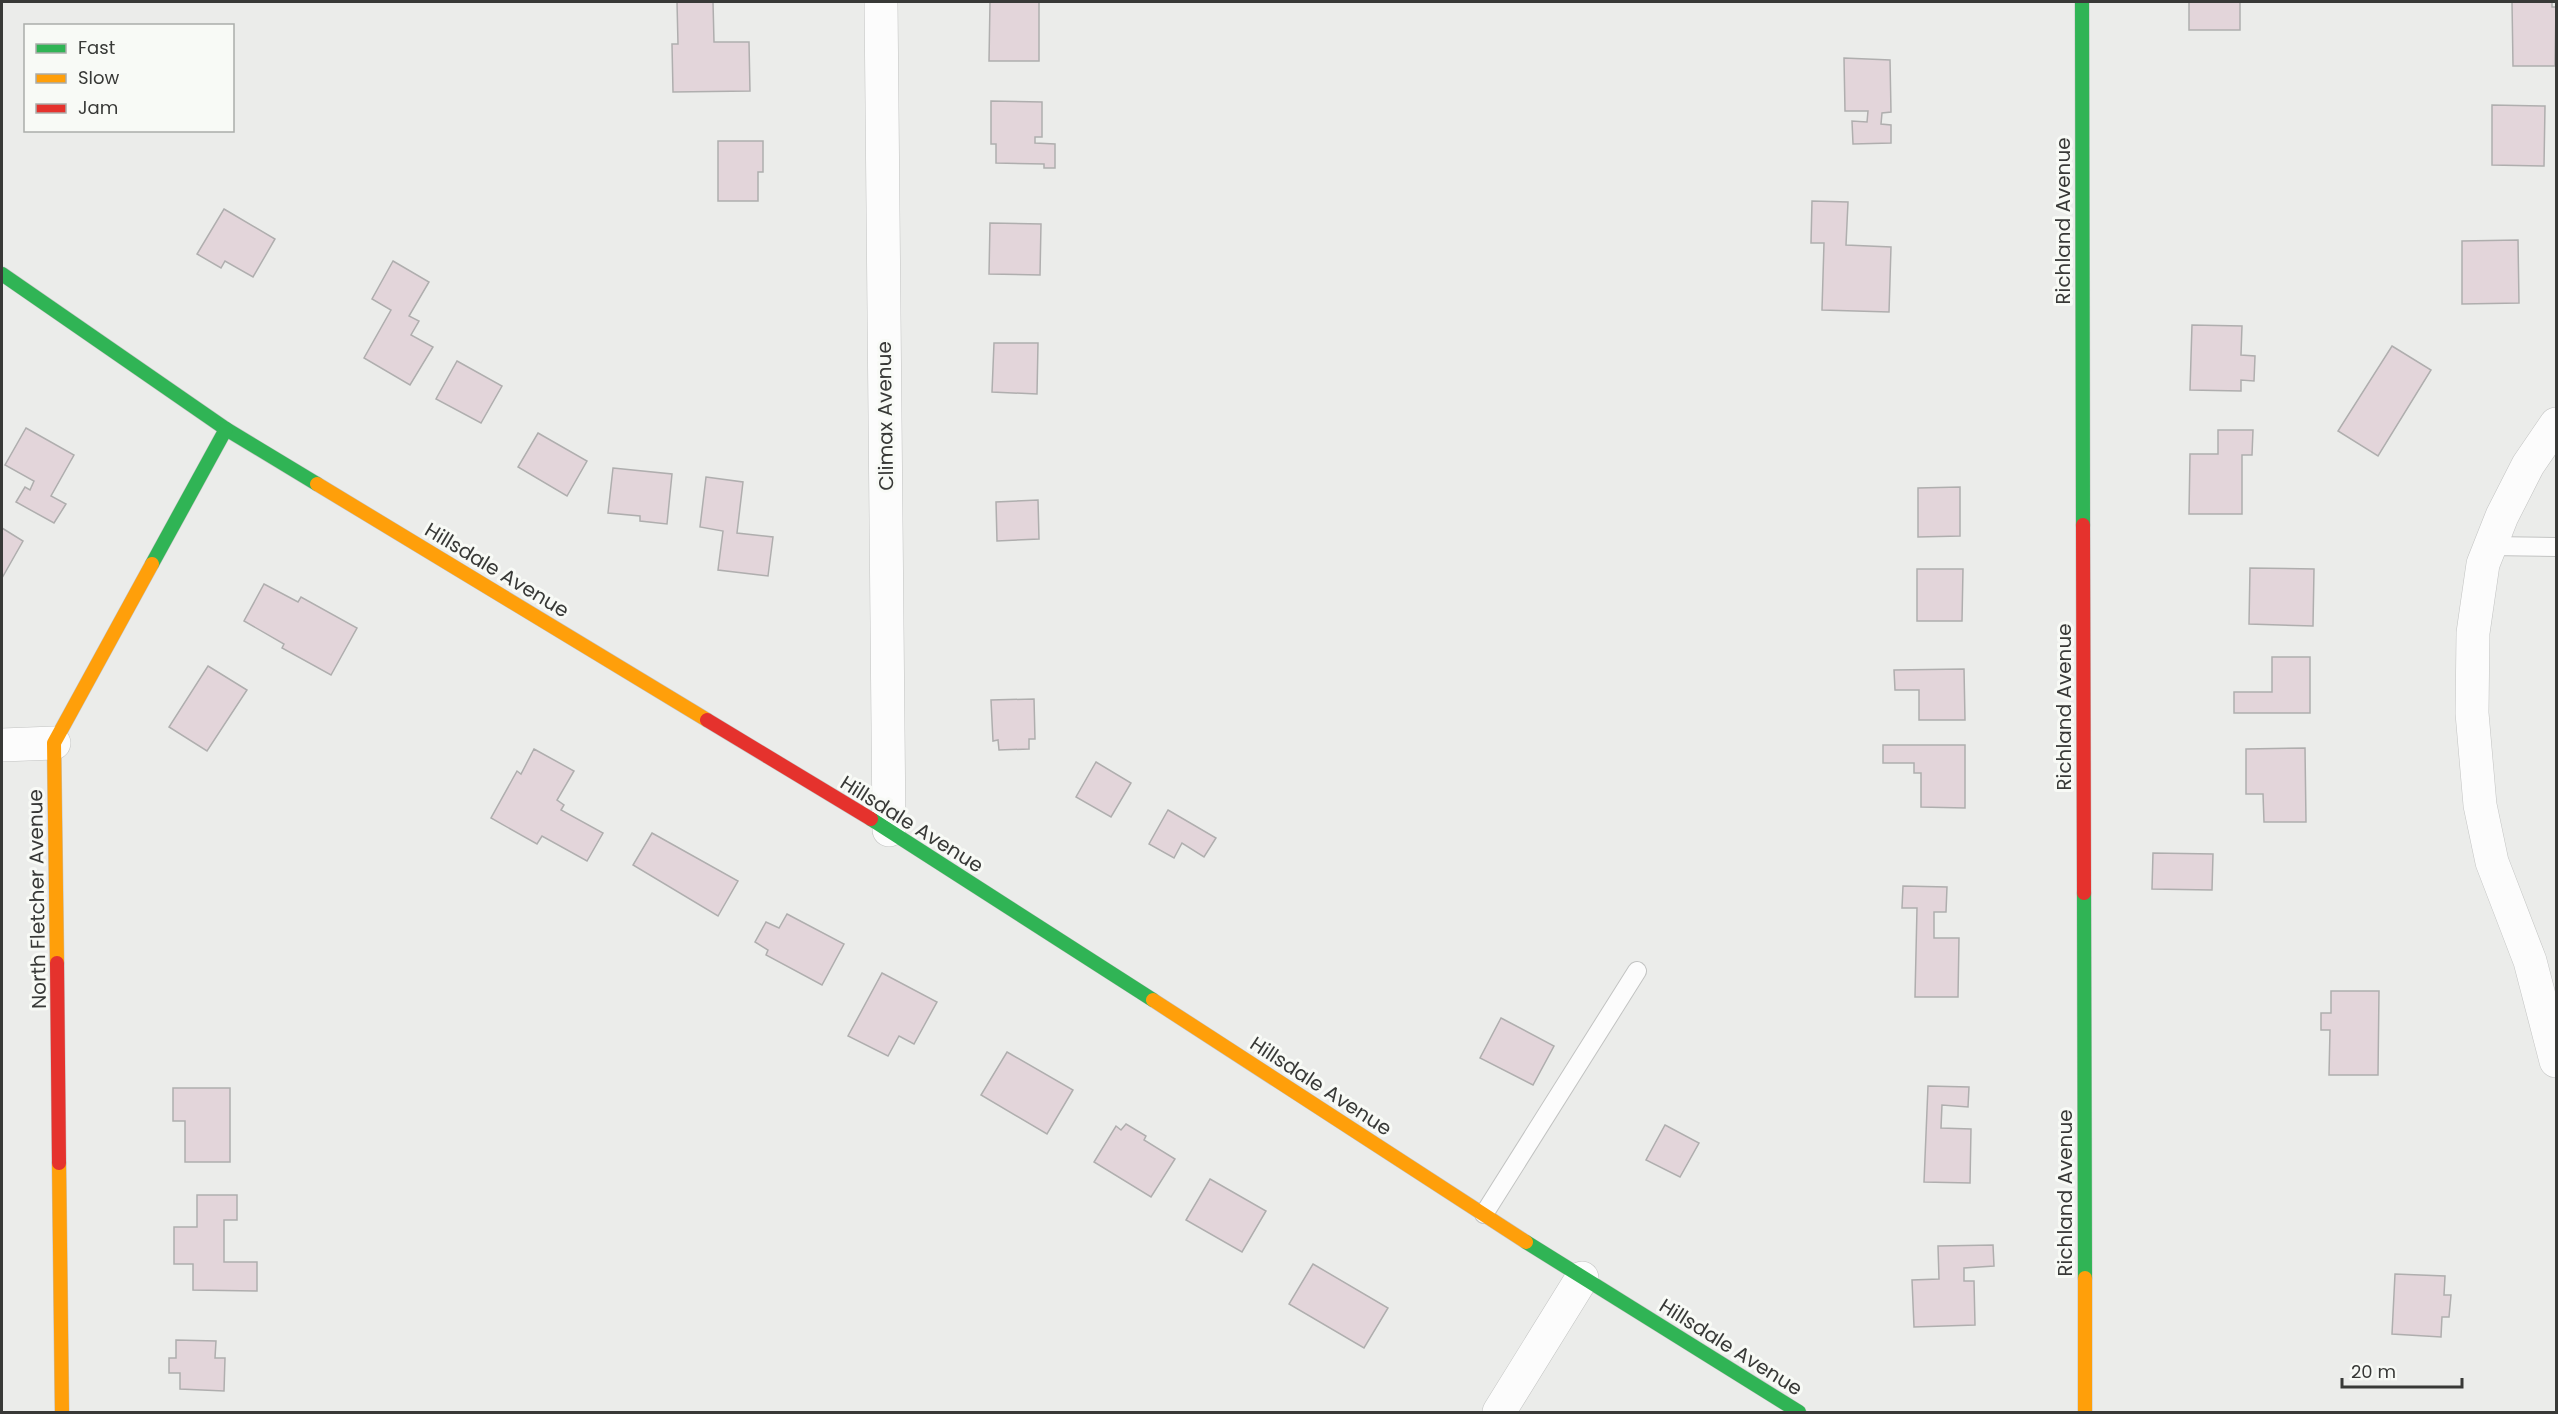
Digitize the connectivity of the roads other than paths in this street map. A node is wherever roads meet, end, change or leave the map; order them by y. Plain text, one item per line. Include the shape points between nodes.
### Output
1 (880, 2) edge
2 (2082, 2) edge
3 (2, 274) edge
4 (2556, 424) edge
5 (226, 429) junction
6 (2490, 546) junction
7 (2556, 548) edge
8 (54, 743) junction
9 (2, 745) edge
10 (889, 830) junction
11 (1637, 971) dead end
12 (2556, 1061) edge
13 (1484, 1214) junction
14 (1582, 1278) junction
15 (62, 1413) edge
16 (1498, 1413) edge
17 (1799, 1413) edge
18 (2085, 1413) edge

1 - 10 street, Climax Avenue
2 - 18 street, Richland Avenue
3 - 5 street, Hillsdale Avenue
4 - 6 street via 2528,465
5 - 8 street, North Fletcher Avenue
5 - 10 street, Hillsdale Avenue
6 - 7 lane
6 - 12 street via 2482,564 2473,633 2472,713 2480,805 2492,862 2530,962
8 - 9 street
8 - 15 street, North Fletcher Avenue
10 - 13 street, Hillsdale Avenue
11 - 13 lane
13 - 14 street, Hillsdale Avenue
14 - 16 street
14 - 17 street, Hillsdale Avenue

